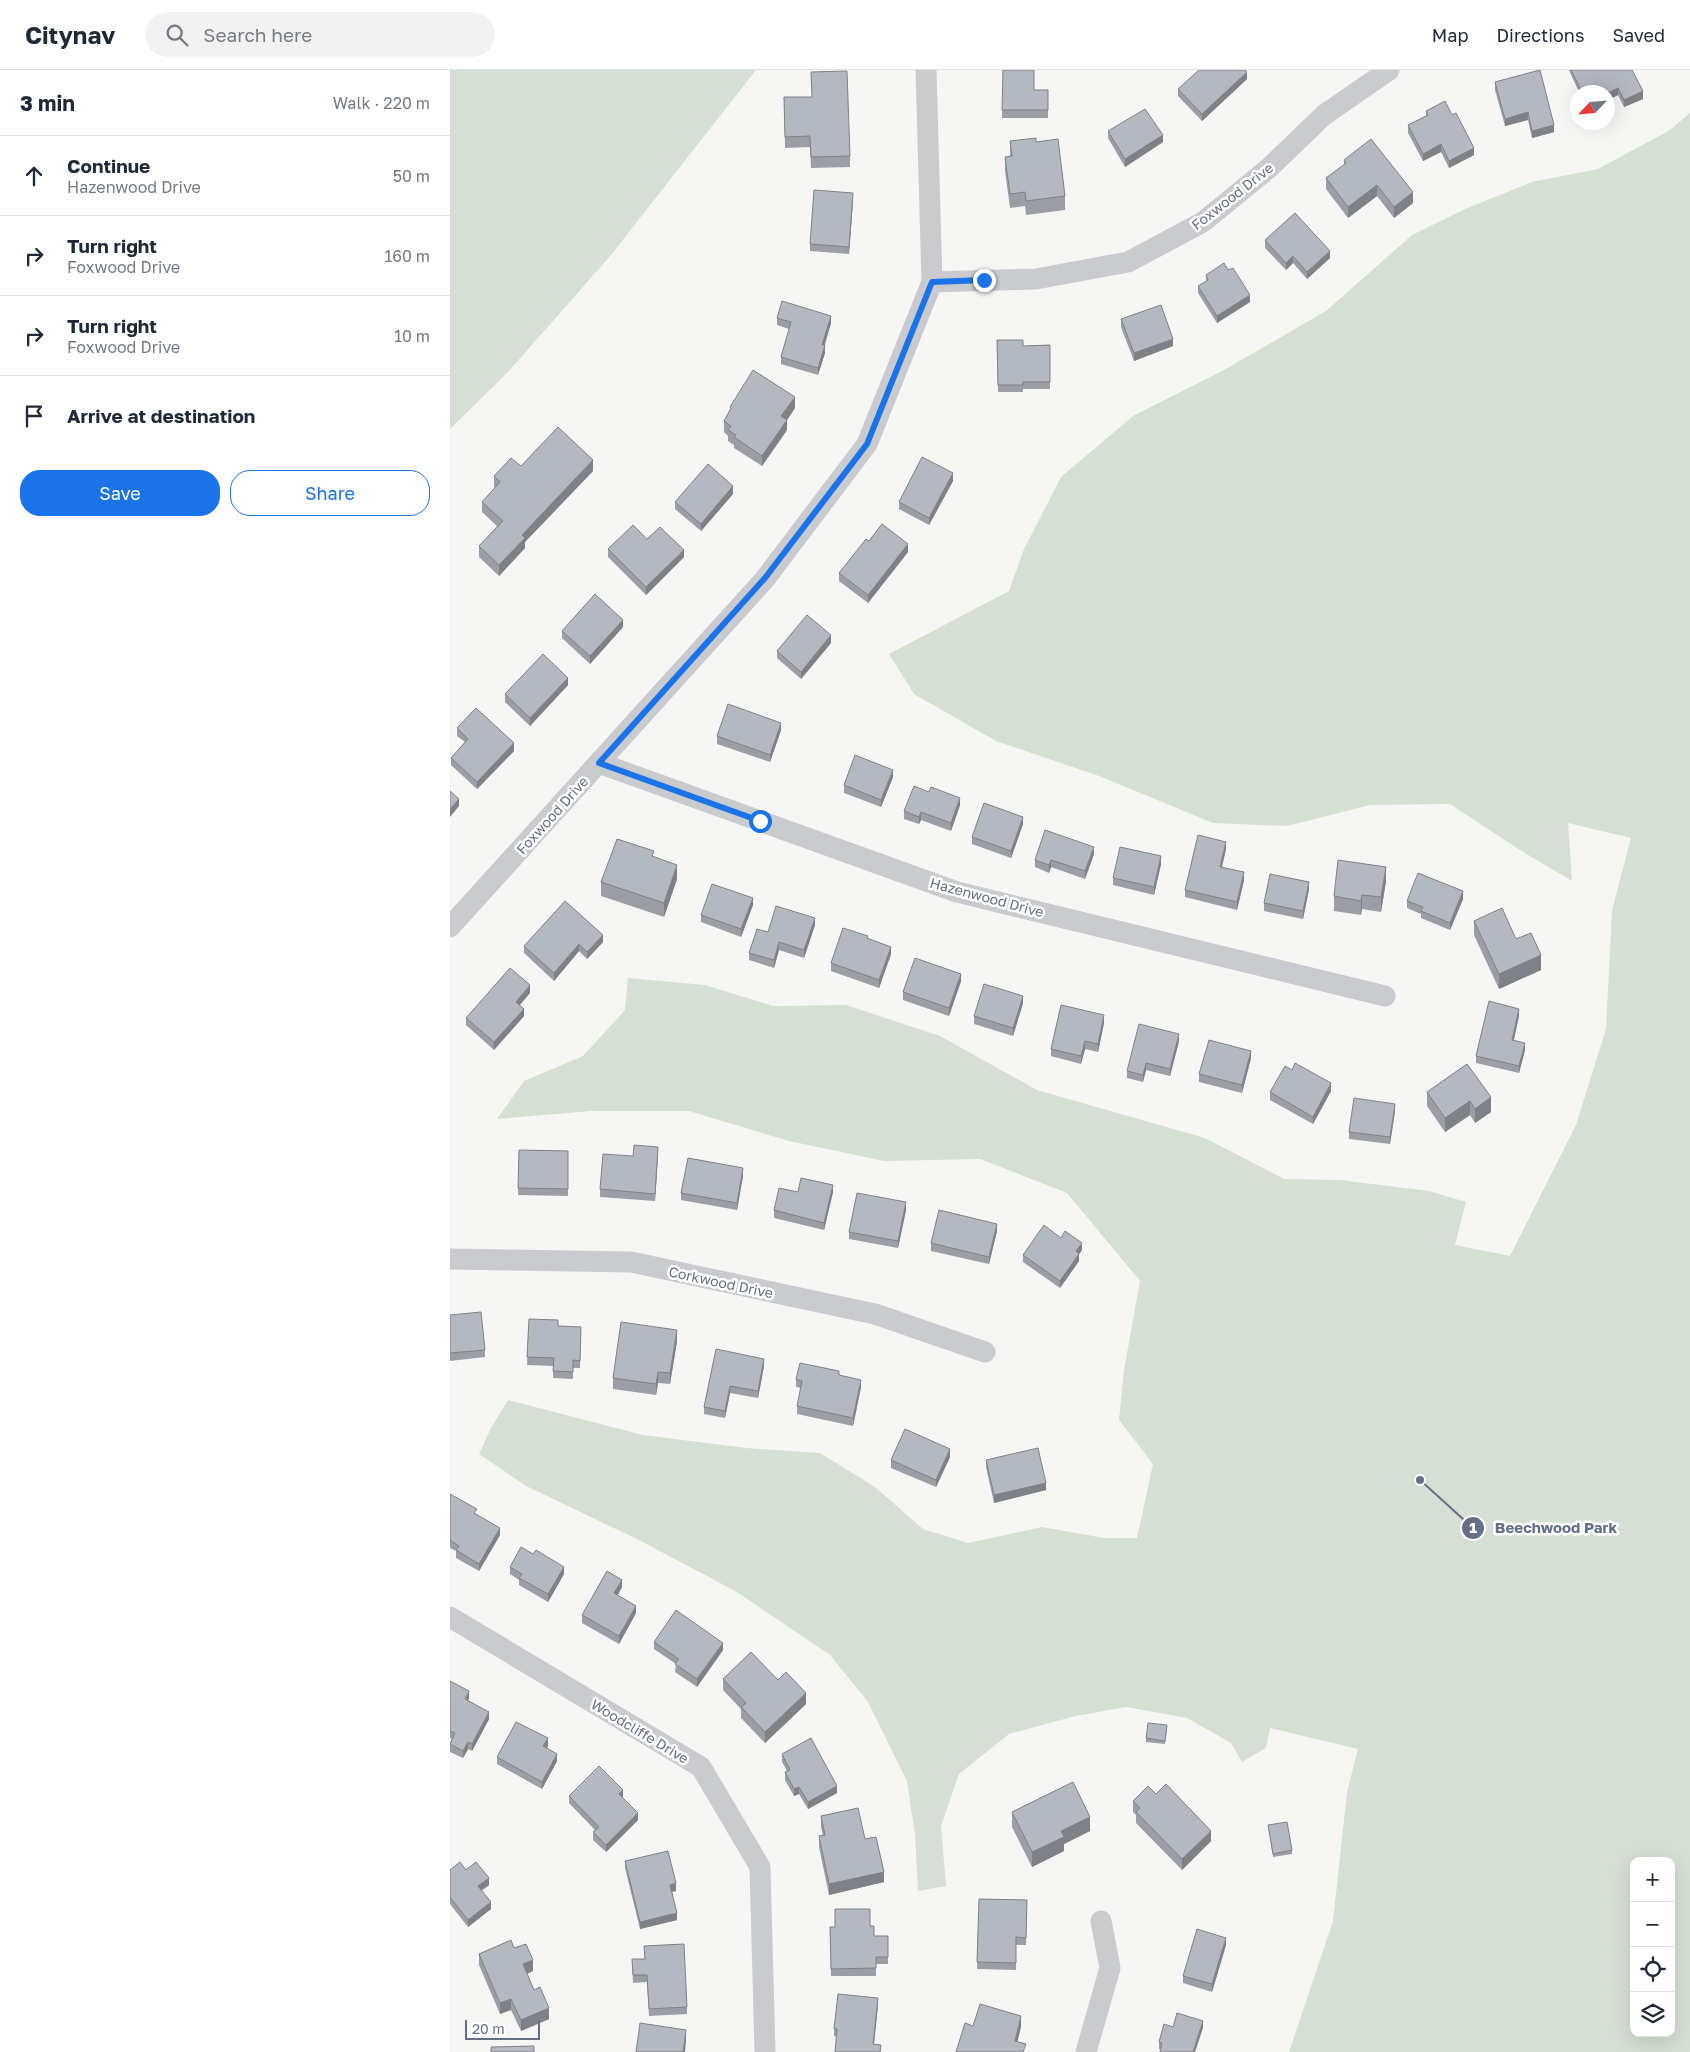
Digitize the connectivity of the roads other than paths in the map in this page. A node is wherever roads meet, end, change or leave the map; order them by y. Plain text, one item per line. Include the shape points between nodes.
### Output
1 (926, 70) edge
2 (1389, 70) edge
3 (932, 282) junction
4 (599, 763) junction
5 (450, 927) edge
6 (1385, 996) dead end
7 (450, 1259) edge
8 (985, 1352) dead end
9 (450, 1617) edge
10 (1101, 1922) dead end
11 (765, 2052) edge
12 (1086, 2052) edge

1 - 3 street, Foxwood Drive
2 - 3 street, Foxwood Drive via 1324,114 1270,167 1203,222 1128,262 1036,280
3 - 4 street, Foxwood Drive via 867,444 765,578
4 - 5 street, Foxwood Drive
4 - 6 street, Hazenwood Drive via 957,892
7 - 8 street, Corkwood Drive via 631,1262 875,1314
9 - 11 street, Woodcliffe Drive via 701,1767 760,1867
10 - 12 street via 1110,1968

